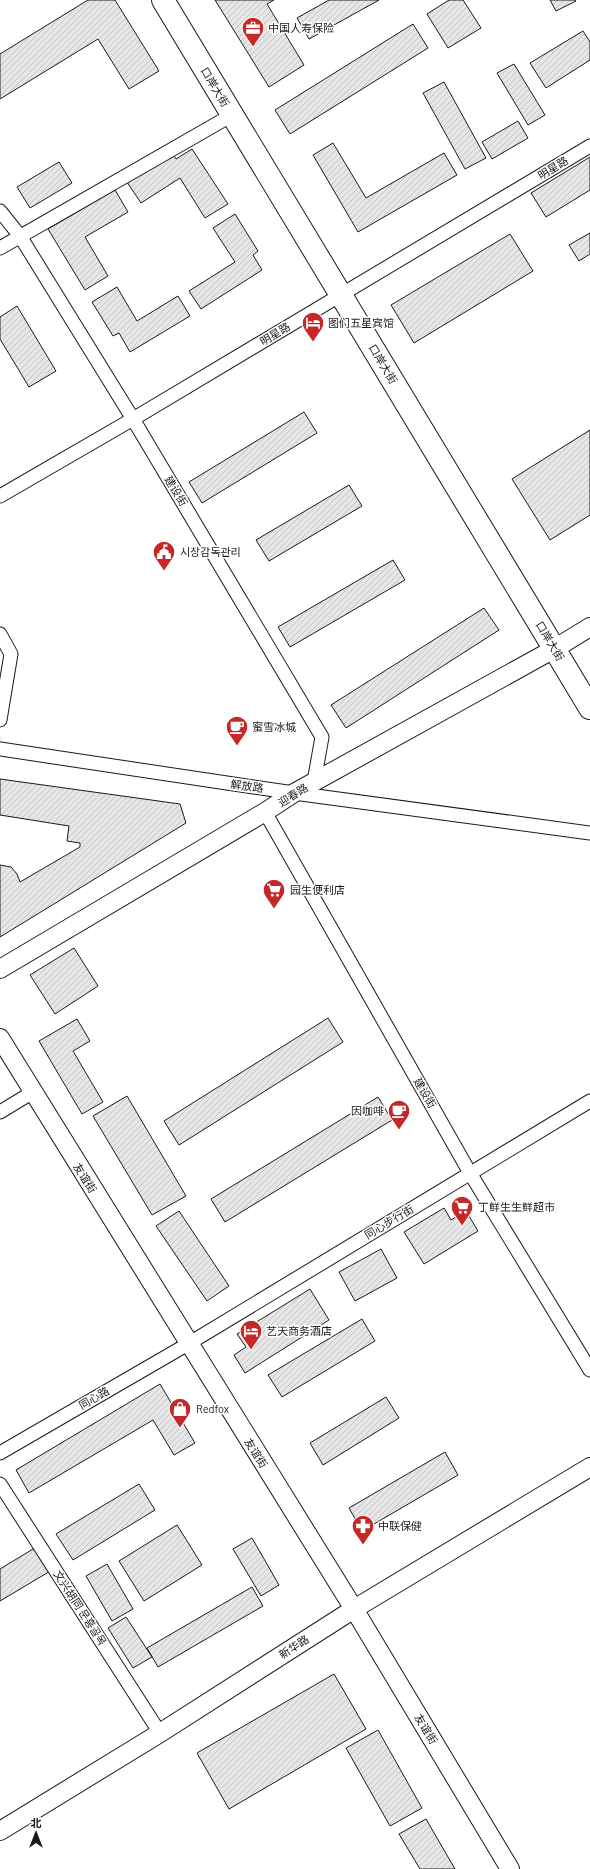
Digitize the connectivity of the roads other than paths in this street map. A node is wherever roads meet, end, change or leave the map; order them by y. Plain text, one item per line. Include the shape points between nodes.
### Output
1 (163, 0) edge
2 (232, 115) junction
3 (590, 146) edge
4 (0, 211) edge
5 (20, 236) junction
6 (0, 248) edge
7 (340, 294) junction
8 (133, 419) junction
9 (0, 496) edge
10 (590, 627) edge
11 (0, 634) edge
12 (554, 648) junction
13 (590, 708) edge
14 (0, 720) edge
15 (0, 749) edge
16 (314, 782) junction
17 (294, 793) junction
18 (265, 812) junction
19 (590, 833) edge
20 (0, 969) edge
21 (0, 1038) edge
22 (33, 1092) junction
23 (590, 1101) edge
24 (0, 1112) edge
25 (470, 1173) junction
26 (188, 1344) junction
27 (590, 1370) edge
28 (0, 1452) edge
29 (590, 1467) edge
30 (0, 1484) edge
31 (354, 1609) junction
32 (160, 1732) junction
33 (0, 1831) edge
34 (510, 1869) edge

1 - 2 highway, 口岸大街
2 - 5 street
2 - 7 highway, 口岸大街
3 - 7 street, 明星路
4 - 5 street, 建设街
5 - 6 street
5 - 8 street, 建设街
7 - 8 street, 明星路
7 - 12 highway, 口岸大街
8 - 9 street, 明星路
8 - 16 street, 建设街 via 322,737
10 - 12 street, 迎春路
11 - 14 street via 11,654
12 - 13 highway, 口岸大街
12 - 16 street, 迎春路
15 - 17 street, 解放路
16 - 17 street, 迎春路
17 - 18 street, 迎春路
17 - 19 street, 解放路
18 - 20 street, 迎春路
18 - 25 street, 建设街
21 - 22 street, 友谊街
22 - 24 street
22 - 26 street, 友谊街
23 - 25 street, 同心步行街
25 - 26 street, 同心步行街
25 - 27 street, 建设街
26 - 28 street, 同心路
26 - 31 street, 友谊街
29 - 31 street, 新华路
30 - 32 street, 文兴胡同 문흥골목
31 - 32 street, 新华路
31 - 34 street, 友谊街
32 - 33 street, 新华路

